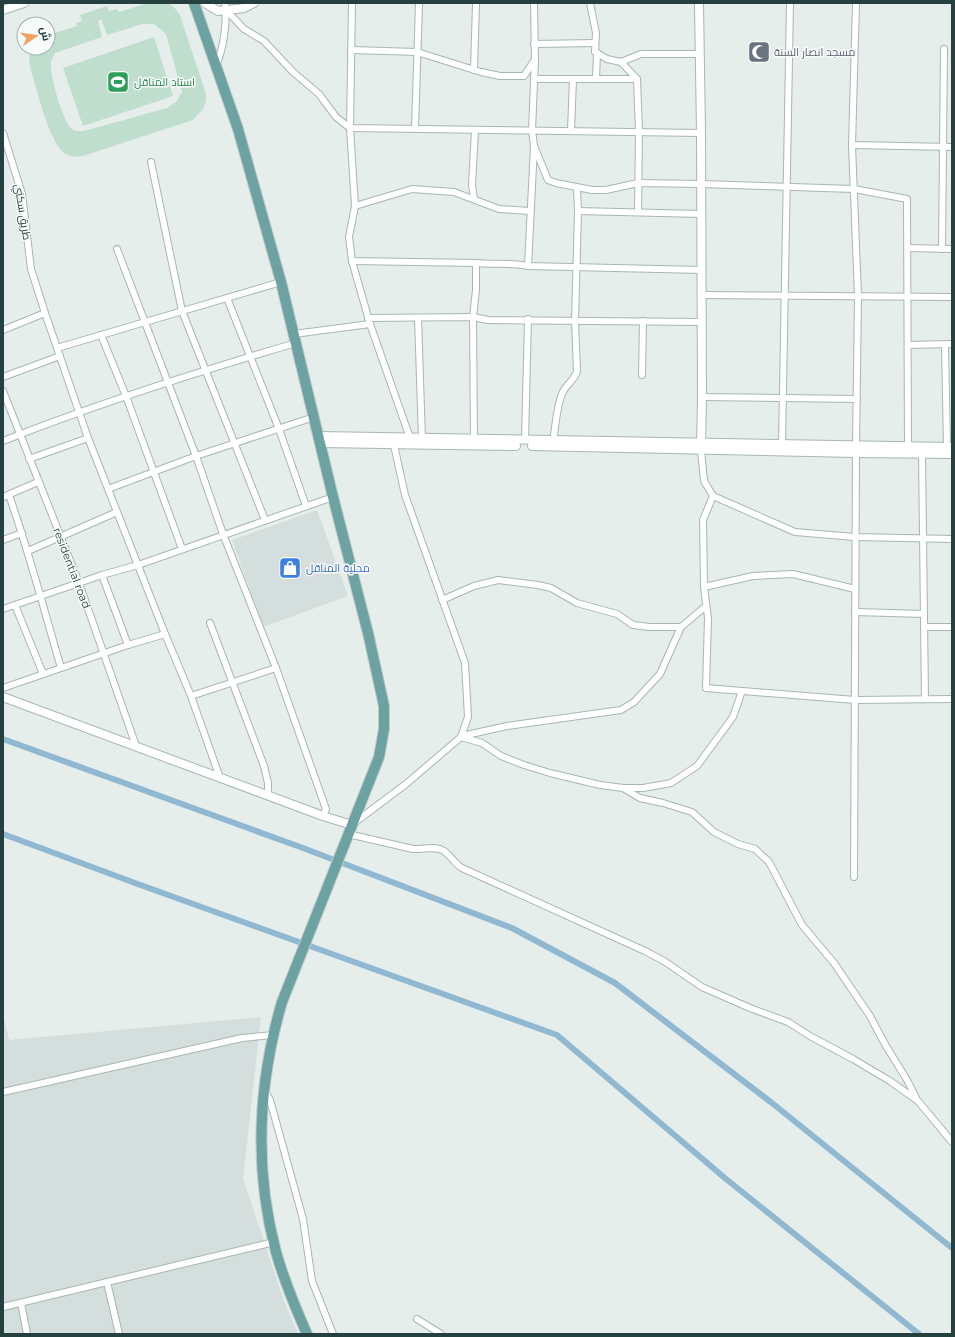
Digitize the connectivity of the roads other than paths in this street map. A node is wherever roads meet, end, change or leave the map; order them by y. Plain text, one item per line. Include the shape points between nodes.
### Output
1 (24, 3) edge
2 (194, 3) edge
3 (205, 3) edge
4 (254, 3) edge
5 (352, 3) edge
6 (419, 3) edge
7 (476, 3) edge
8 (534, 3) edge
9 (590, 3) edge
10 (699, 3) edge
11 (790, 3) edge
12 (856, 3) edge
13 (225, 7) edge
14 (3, 10) edge
15 (534, 44) junction
16 (595, 44) junction
17 (944, 49) dead end
18 (351, 50) junction
19 (417, 52) junction
20 (597, 53) junction
21 (700, 54) junction
22 (535, 59) junction
23 (621, 62) junction
24 (216, 66) junction
25 (474, 70) junction
26 (534, 79) junction
27 (573, 79) junction
28 (596, 79) junction
29 (637, 80) junction
30 (350, 128) junction
31 (415, 128) junction
32 (475, 130) junction
33 (532, 130) junction
34 (571, 131) junction
35 (639, 132) junction
36 (3, 133) edge
37 (701, 133) junction
38 (852, 145) junction
39 (534, 146) junction
40 (943, 147) junction
41 (952, 147) edge
42 (151, 162) dead end
43 (638, 183) junction
44 (701, 184) junction
45 (787, 187) junction
46 (577, 188) junction
47 (854, 189) junction
48 (474, 199) junction
49 (355, 206) junction
50 (530, 211) junction
51 (578, 211) junction
52 (638, 212) junction
53 (701, 214) junction
54 (908, 248) junction
55 (117, 249) dead end
56 (942, 249) junction
57 (952, 249) edge
58 (352, 261) junction
59 (476, 263) junction
60 (528, 266) junction
61 (576, 267) junction
62 (702, 270) junction
63 (282, 282) junction
64 (701, 295) junction
65 (785, 295) junction
66 (858, 296) junction
67 (908, 296) junction
68 (952, 297) edge
69 (226, 298) junction
70 (182, 311) junction
71 (45, 314) junction
72 (473, 317) junction
73 (418, 318) junction
74 (528, 319) junction
75 (369, 321) junction
76 (575, 321) junction
77 (643, 321) junction
78 (144, 322) junction
79 (702, 322) junction
80 (3, 330) edge
81 (101, 335) junction
82 (295, 338) junction
83 (949, 344) edge
84 (908, 345) junction
85 (57, 348) junction
86 (60, 356) junction
87 (250, 356) junction
88 (206, 370) junction
89 (642, 375) dead end
90 (3, 377) edge
91 (168, 383) junction
92 (3, 393) edge
93 (126, 396) junction
94 (702, 397) junction
95 (783, 398) junction
96 (857, 399) junction
97 (79, 412) junction
98 (314, 417) junction
99 (279, 429) junction
100 (19, 435) junction
101 (88, 438) junction
102 (410, 438) junction
103 (422, 438) junction
104 (320, 440) junction
105 (474, 440) junction
106 (525, 440) junction
107 (553, 441) junction
108 (3, 442) edge
109 (235, 443) junction
110 (394, 445) junction
111 (782, 445) junction
112 (700, 447) junction
113 (908, 447) junction
114 (950, 449) edge
115 (856, 450) junction
116 (922, 454) junction
117 (196, 456) junction
118 (30, 459) junction
119 (154, 472) junction
120 (38, 482) junction
121 (108, 489) junction
122 (5, 496) edge
123 (333, 496) junction
124 (713, 496) junction
125 (306, 506) junction
126 (117, 512) junction
127 (265, 520) junction
128 (22, 533) junction
129 (223, 534) junction
130 (60, 537) junction
131 (855, 537) junction
132 (924, 538) junction
133 (952, 539) edge
134 (3, 540) edge
135 (182, 550) junction
136 (28, 551) junction
137 (138, 565) junction
138 (102, 575) junction
139 (79, 583) junction
140 (704, 587) junction
141 (855, 589) junction
142 (40, 597) junction
143 (442, 600) junction
144 (15, 605) junction
145 (706, 606) junction
146 (3, 609) edge
147 (855, 612) junction
148 (924, 614) junction
149 (210, 623) dead end
150 (681, 627) junction
151 (924, 627) junction
152 (952, 627) edge
153 (165, 634) junction
154 (128, 645) junction
155 (103, 653) junction
156 (61, 668) junction
157 (276, 668) junction
158 (43, 674) junction
159 (233, 682) junction
160 (3, 688) edge
161 (742, 691) junction
162 (191, 696) junction
163 (3, 697) edge
164 (925, 699) junction
165 (952, 699) edge
166 (855, 700) junction
167 (460, 737) junction
168 (136, 746) junction
169 (220, 778) junction
170 (623, 788) junction
171 (268, 795) junction
172 (323, 816) junction
173 (350, 829) junction
174 (854, 877) dead end
175 (273, 1035) junction
176 (264, 1090) junction
177 (3, 1092) edge
178 (918, 1101) junction
179 (952, 1142) edge
180 (274, 1242) junction
181 (107, 1282) junction
182 (21, 1303) junction
183 (3, 1307) edge
184 (417, 1319) dead end
185 (27, 1334) edge
186 (119, 1334) edge
187 (307, 1334) edge
188 (333, 1334) edge
189 (440, 1334) edge

1 - 14 street
2 - 24 main road
3 - 13 street via 218,11
4 - 13 street via 244,8
5 - 18 street
6 - 19 street
7 - 25 street
8 - 15 street
9 - 16 street via 596,33
10 - 21 street
11 - 45 street
12 - 38 street
13 - 24 street via 222,52
13 - 30 street via 244,29 264,42 319,94 336,117
15 - 16 street
15 - 22 street
16 - 20 street
17 - 40 street
18 - 19 street
18 - 30 street
19 - 25 street
19 - 31 street
20 - 23 street via 607,59
20 - 28 street
21 - 23 street via 641,54
21 - 37 street
22 - 25 street via 524,76 500,76
22 - 26 street
23 - 29 street
24 - 63 main road via 238,129
26 - 27 street
26 - 33 street
27 - 28 street
27 - 34 street
28 - 29 street
29 - 35 street
30 - 31 street
30 - 49 street
31 - 32 street
32 - 33 street
32 - 48 street via 472,185
33 - 34 street
33 - 39 street
34 - 35 street
35 - 37 street
35 - 43 street
36 - 71 street, طريق سكني via 22,194 31,269
37 - 44 street
38 - 40 street
38 - 47 street
39 - 46 street via 548,180
39 - 50 street
40 - 41 street
40 - 56 street
42 - 70 street
43 - 44 street
43 - 46 street via 606,190
43 - 52 street
44 - 45 street
44 - 53 street
45 - 47 street
45 - 65 street
46 - 51 street
47 - 54 street via 907,199
47 - 66 street
48 - 49 street via 454,192 412,189
48 - 50 street via 499,209
49 - 58 street via 349,237
50 - 60 street
51 - 52 street
51 - 61 street
52 - 53 street
53 - 62 street
54 - 56 street
54 - 67 street
55 - 78 street
56 - 57 street
58 - 59 street
58 - 75 street
59 - 60 street
59 - 72 street
60 - 61 street
61 - 62 street
61 - 76 street
62 - 64 street
63 - 69 street
63 - 82 main road
64 - 65 street
64 - 79 street
65 - 66 street
65 - 95 street
66 - 67 street
66 - 96 street
67 - 68 street
67 - 84 street
69 - 70 street
69 - 87 street
70 - 78 street
70 - 88 street
71 - 80 street
71 - 85 street, طريق سكني
72 - 73 street
72 - 74 street via 488,320
72 - 105 street
73 - 75 street
73 - 103 street
74 - 76 street
74 - 106 street
75 - 82 street
75 - 102 street
76 - 77 street
76 - 107 street via 576,373 561,396
77 - 79 street
77 - 89 street
78 - 81 street
78 - 91 street
79 - 94 street
81 - 85 street
81 - 93 street
82 - 87 street
82 - 98 main road
83 - 84 street
83 - 114 street
84 - 113 street
85 - 86 street, طريق سكني
86 - 90 street
86 - 97 street, طريق سكني
87 - 88 street
87 - 99 street
88 - 91 street
88 - 109 street
91 - 93 street
91 - 117 street
92 - 100 street, residential road
93 - 97 street
93 - 119 street
94 - 95 street
94 - 112 street
95 - 96 street
95 - 111 street
96 - 115 street
97 - 100 street
97 - 101 street, طريق سكني
98 - 99 street
98 - 104 main road
99 - 109 street
99 - 125 street
100 - 108 street
100 - 118 street, residential road
101 - 118 street
101 - 121 street, طريق سكني
102 - 103 street
102 - 104 street
103 - 105 street
104 - 110 street
104 - 123 main road
105 - 106 street
106 - 107 street
107 - 112 street
109 - 117 street
109 - 127 street
110 - 112 street
110 - 143 street via 405,495
111 - 112 street
111 - 115 street
112 - 115 street
112 - 124 street via 704,481
113 - 114 street
113 - 115 street
114 - 116 street
115 - 116 street
115 - 131 street
116 - 132 street
117 - 119 street
117 - 129 street
118 - 120 street, residential road
119 - 121 street
119 - 135 street
120 - 122 street
120 - 130 street, residential road
121 - 126 street, طريق سكني
122 - 128 street
123 - 125 street
123 - 173 main road via 384,706 384,729 379,757
124 - 131 street via 795,532
124 - 140 street via 703,520
125 - 127 street
126 - 130 street
126 - 137 street, طريق سكني
127 - 129 street
128 - 134 street
128 - 136 street
129 - 135 street
129 - 157 street
130 - 136 street
130 - 139 street, residential road
131 - 132 street
131 - 141 street
132 - 133 street
132 - 148 street
135 - 137 street
136 - 142 street
137 - 138 street
137 - 153 street, طريق سكني
138 - 139 street
138 - 154 street
139 - 142 street
139 - 155 street, residential road
140 - 141 street via 753,576 793,574
140 - 145 street
141 - 147 street
142 - 144 street
142 - 156 street
143 - 150 street via 462,590 498,580 551,588 577,603 617,614 633,625
143 - 167 street via 465,663 468,718
144 - 146 street
144 - 158 street
145 - 150 street
145 - 161 street via 706,688
147 - 148 street
147 - 166 street
148 - 151 street
149 - 159 street
150 - 167 street via 660,674 634,702 621,710 507,726
151 - 152 street
151 - 164 street
153 - 154 street
153 - 162 street, طريق سكني
154 - 155 street
155 - 156 street
155 - 168 street, residential road
156 - 158 street
157 - 159 street
157 - 172 street via 326,809
158 - 160 street
159 - 162 street
159 - 171 street via 264,766
161 - 166 street
161 - 170 street via 732,717 697,766 671,783 643,788
162 - 169 street, طريق سكني
163 - 168 street
164 - 165 street
164 - 166 street
166 - 174 street
167 - 170 street via 482,743 501,756 524,765 573,779
167 - 173 street
168 - 169 street
169 - 171 street
170 - 178 street via 640,798 692,812 714,832 738,844 756,849 769,862 802,925 834,963 870,1016
171 - 172 street
172 - 173 street
173 - 175 main road via 282,1002
173 - 178 street via 413,849 441,849 462,868 645,950 718,995 788,1022 870,1068
175 - 176 main road
175 - 177 street via 242,1038
176 - 180 main road via 261,1123 263,1181
176 - 188 street via 270,1100 303,1219 312,1281
178 - 179 street
180 - 181 street
180 - 187 main road via 295,1308
181 - 182 street
181 - 186 street
182 - 183 street
182 - 185 street
184 - 189 street

